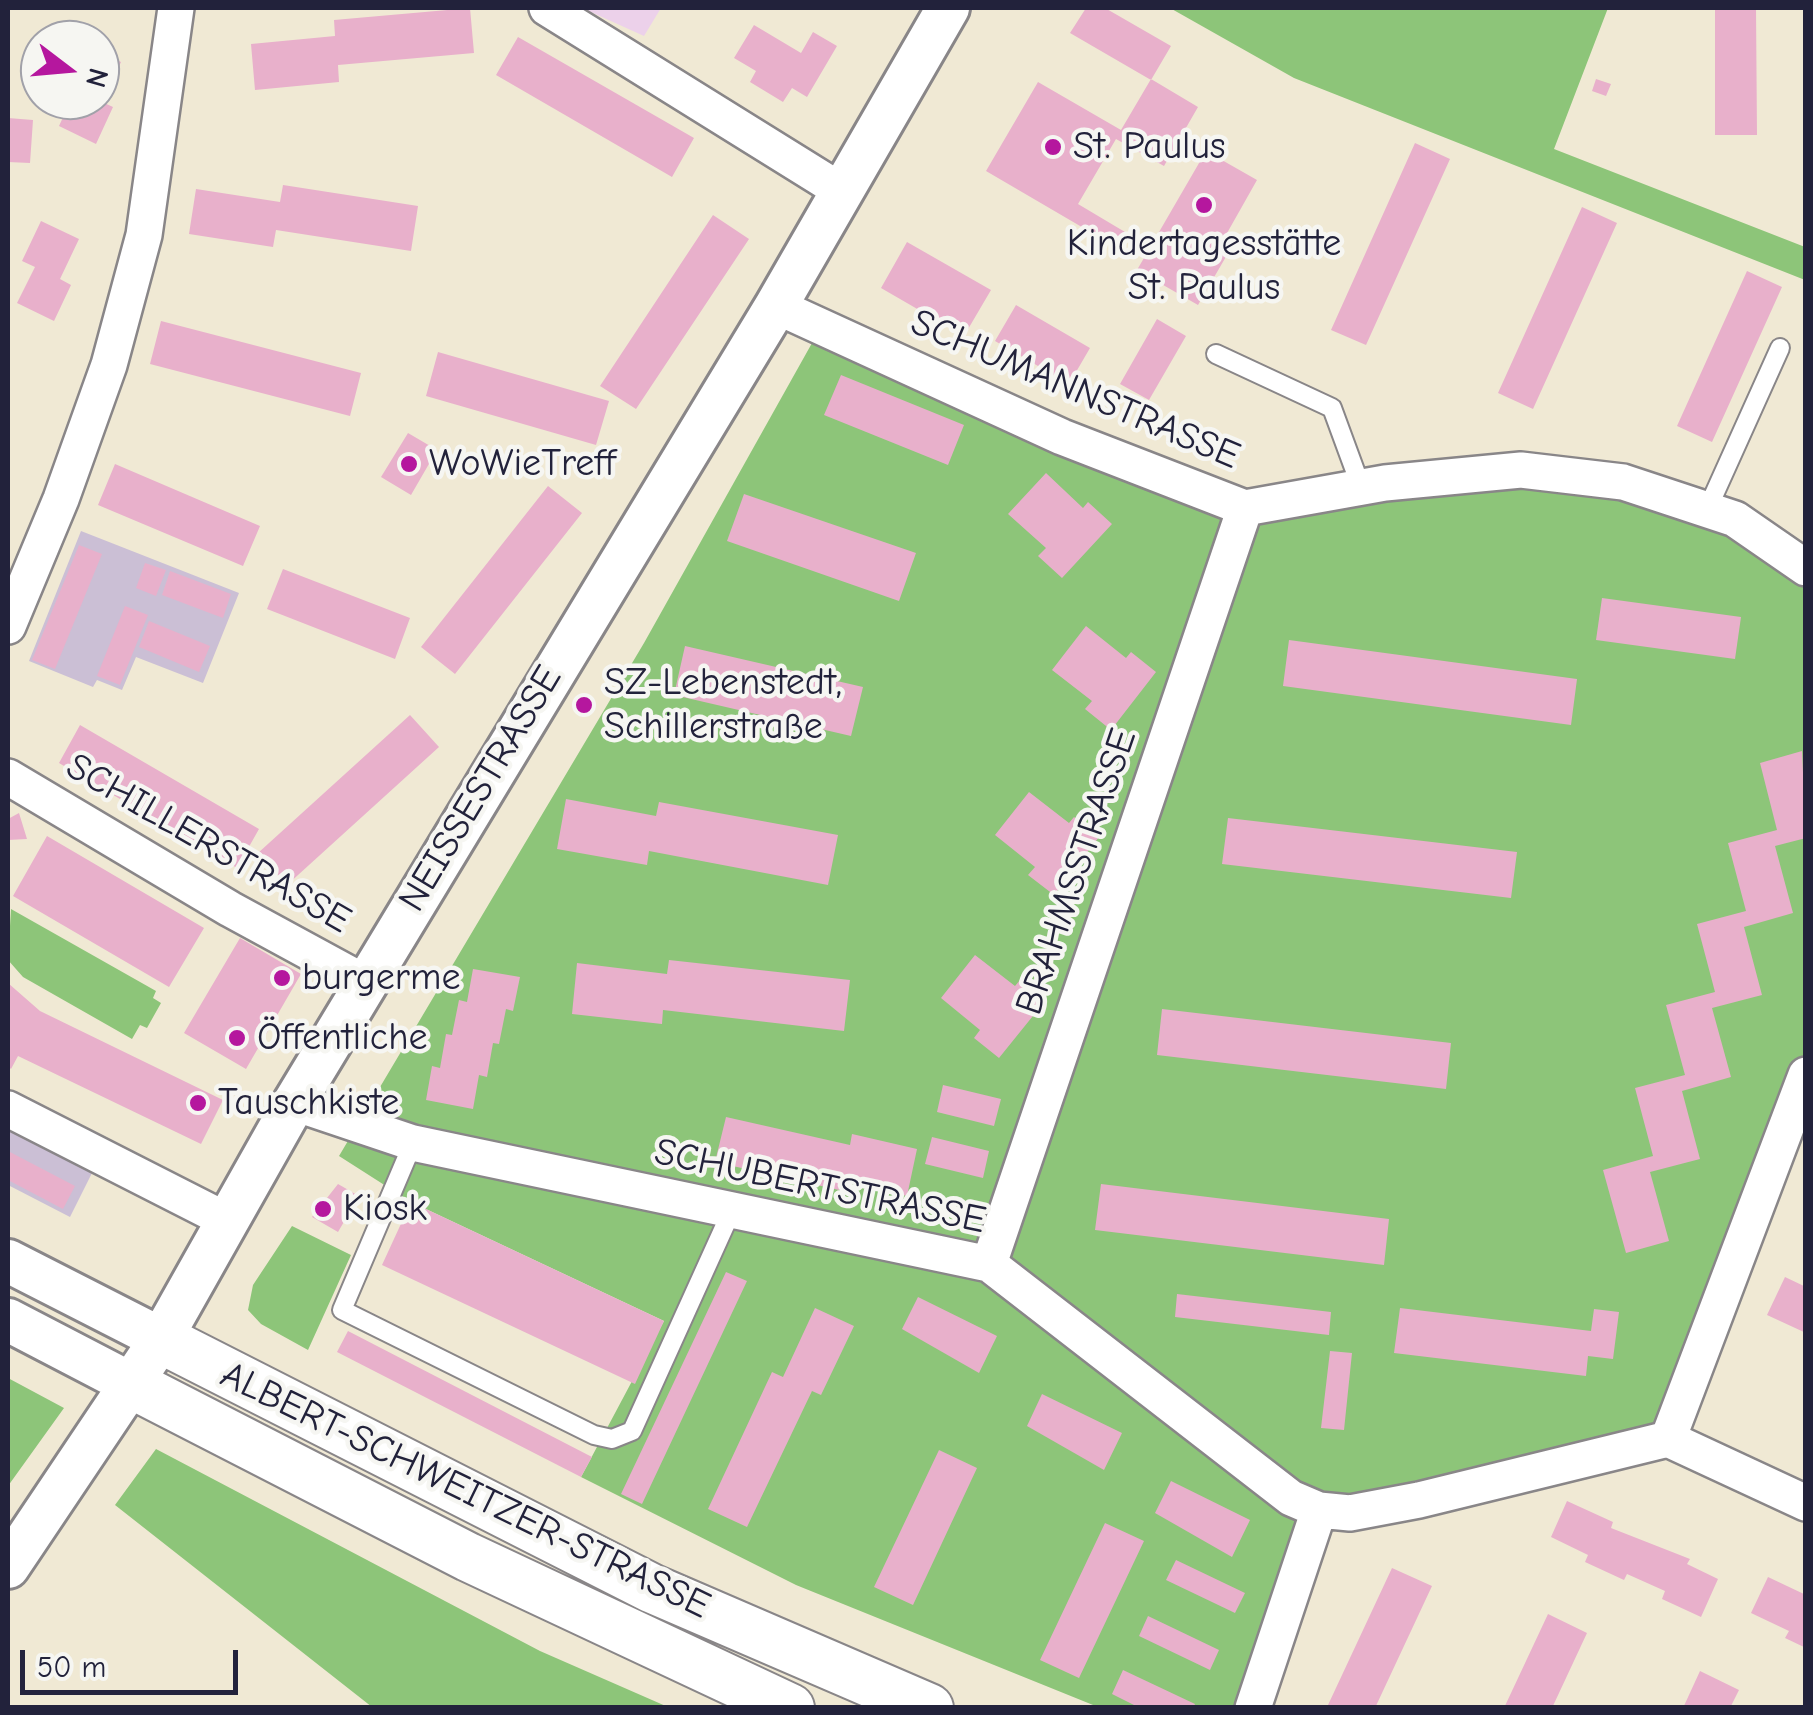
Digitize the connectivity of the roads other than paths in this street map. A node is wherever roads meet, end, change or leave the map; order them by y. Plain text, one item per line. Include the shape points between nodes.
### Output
1 (176, 8) edge
2 (547, 8) edge
3 (948, 8) edge
4 (843, 192) junction
5 (776, 306) junction
6 (1780, 348) dead end
7 (1216, 354) dead end
8 (1360, 488) junction
9 (1245, 508) junction
10 (1707, 510) junction
11 (1806, 568) edge
12 (8, 626) edge
13 (8, 776) edge
14 (366, 983) junction
15 (1806, 1074) edge
16 (294, 1103) junction
17 (8, 1110) edge
18 (412, 1143) junction
19 (732, 1210) junction
20 (228, 1221) junction
21 (8, 1260) edge
22 (989, 1264) junction
23 (8, 1320) edge
24 (161, 1339) junction
25 (133, 1385) junction
26 (1668, 1439) junction
27 (1806, 1502) edge
28 (1319, 1510) junction
29 (8, 1567) edge
30 (790, 1708) edge
31 (929, 1708) edge
32 (1252, 1708) edge

1 - 12 street via 144,234 108,365
2 - 4 street
3 - 4 street, NEISSESTRASSE
4 - 5 street, NEISSESTRASSE
5 - 9 street, SCHUMANNSTRASSE via 1062,437
5 - 14 street, NEISSESTRASSE
6 - 10 lane
7 - 8 lane via 1332,408
8 - 9 street, SCHUMANNSTRASSE
8 - 10 street, SCHUMANNSTRASSE via 1520,470 1623,482
9 - 22 street, BRAHMSSTRASSE
10 - 11 street, SCHUMANNSTRASSE via 1735,519
13 - 14 street, SCHILLERSTRASSE
14 - 16 street, NEISSESTRASSE
15 - 26 street
16 - 18 street, SCHUBERTSTRASSE
16 - 20 street, NEISSESTRASSE
17 - 20 street
18 - 19 street, SCHUBERTSTRASSE
18 - 19 lane via 342,1310 612,1440 632,1431
19 - 22 street, SCHUBERTSTRASSE
20 - 24 street, NEISSESTRASSE
21 - 24 street, ALBERT-SCHWEITZER-STRASSE
22 - 28 street, SCHUBERTSTRASSE via 1291,1498
23 - 25 street, ALBERT-SCHWEITZER-STRASSE
24 - 25 street, NEISSESTRASSE
24 - 31 main road, ALBERT-SCHWEITZER-STRASSE via 653,1589
25 - 29 street, NEISSESTRASSE
25 - 30 main road, ALBERT-SCHWEITZER-STRASSE via 484,1565
26 - 27 street
26 - 28 street, SCHUBERTSTRASSE via 1419,1500 1350,1513
28 - 32 street

